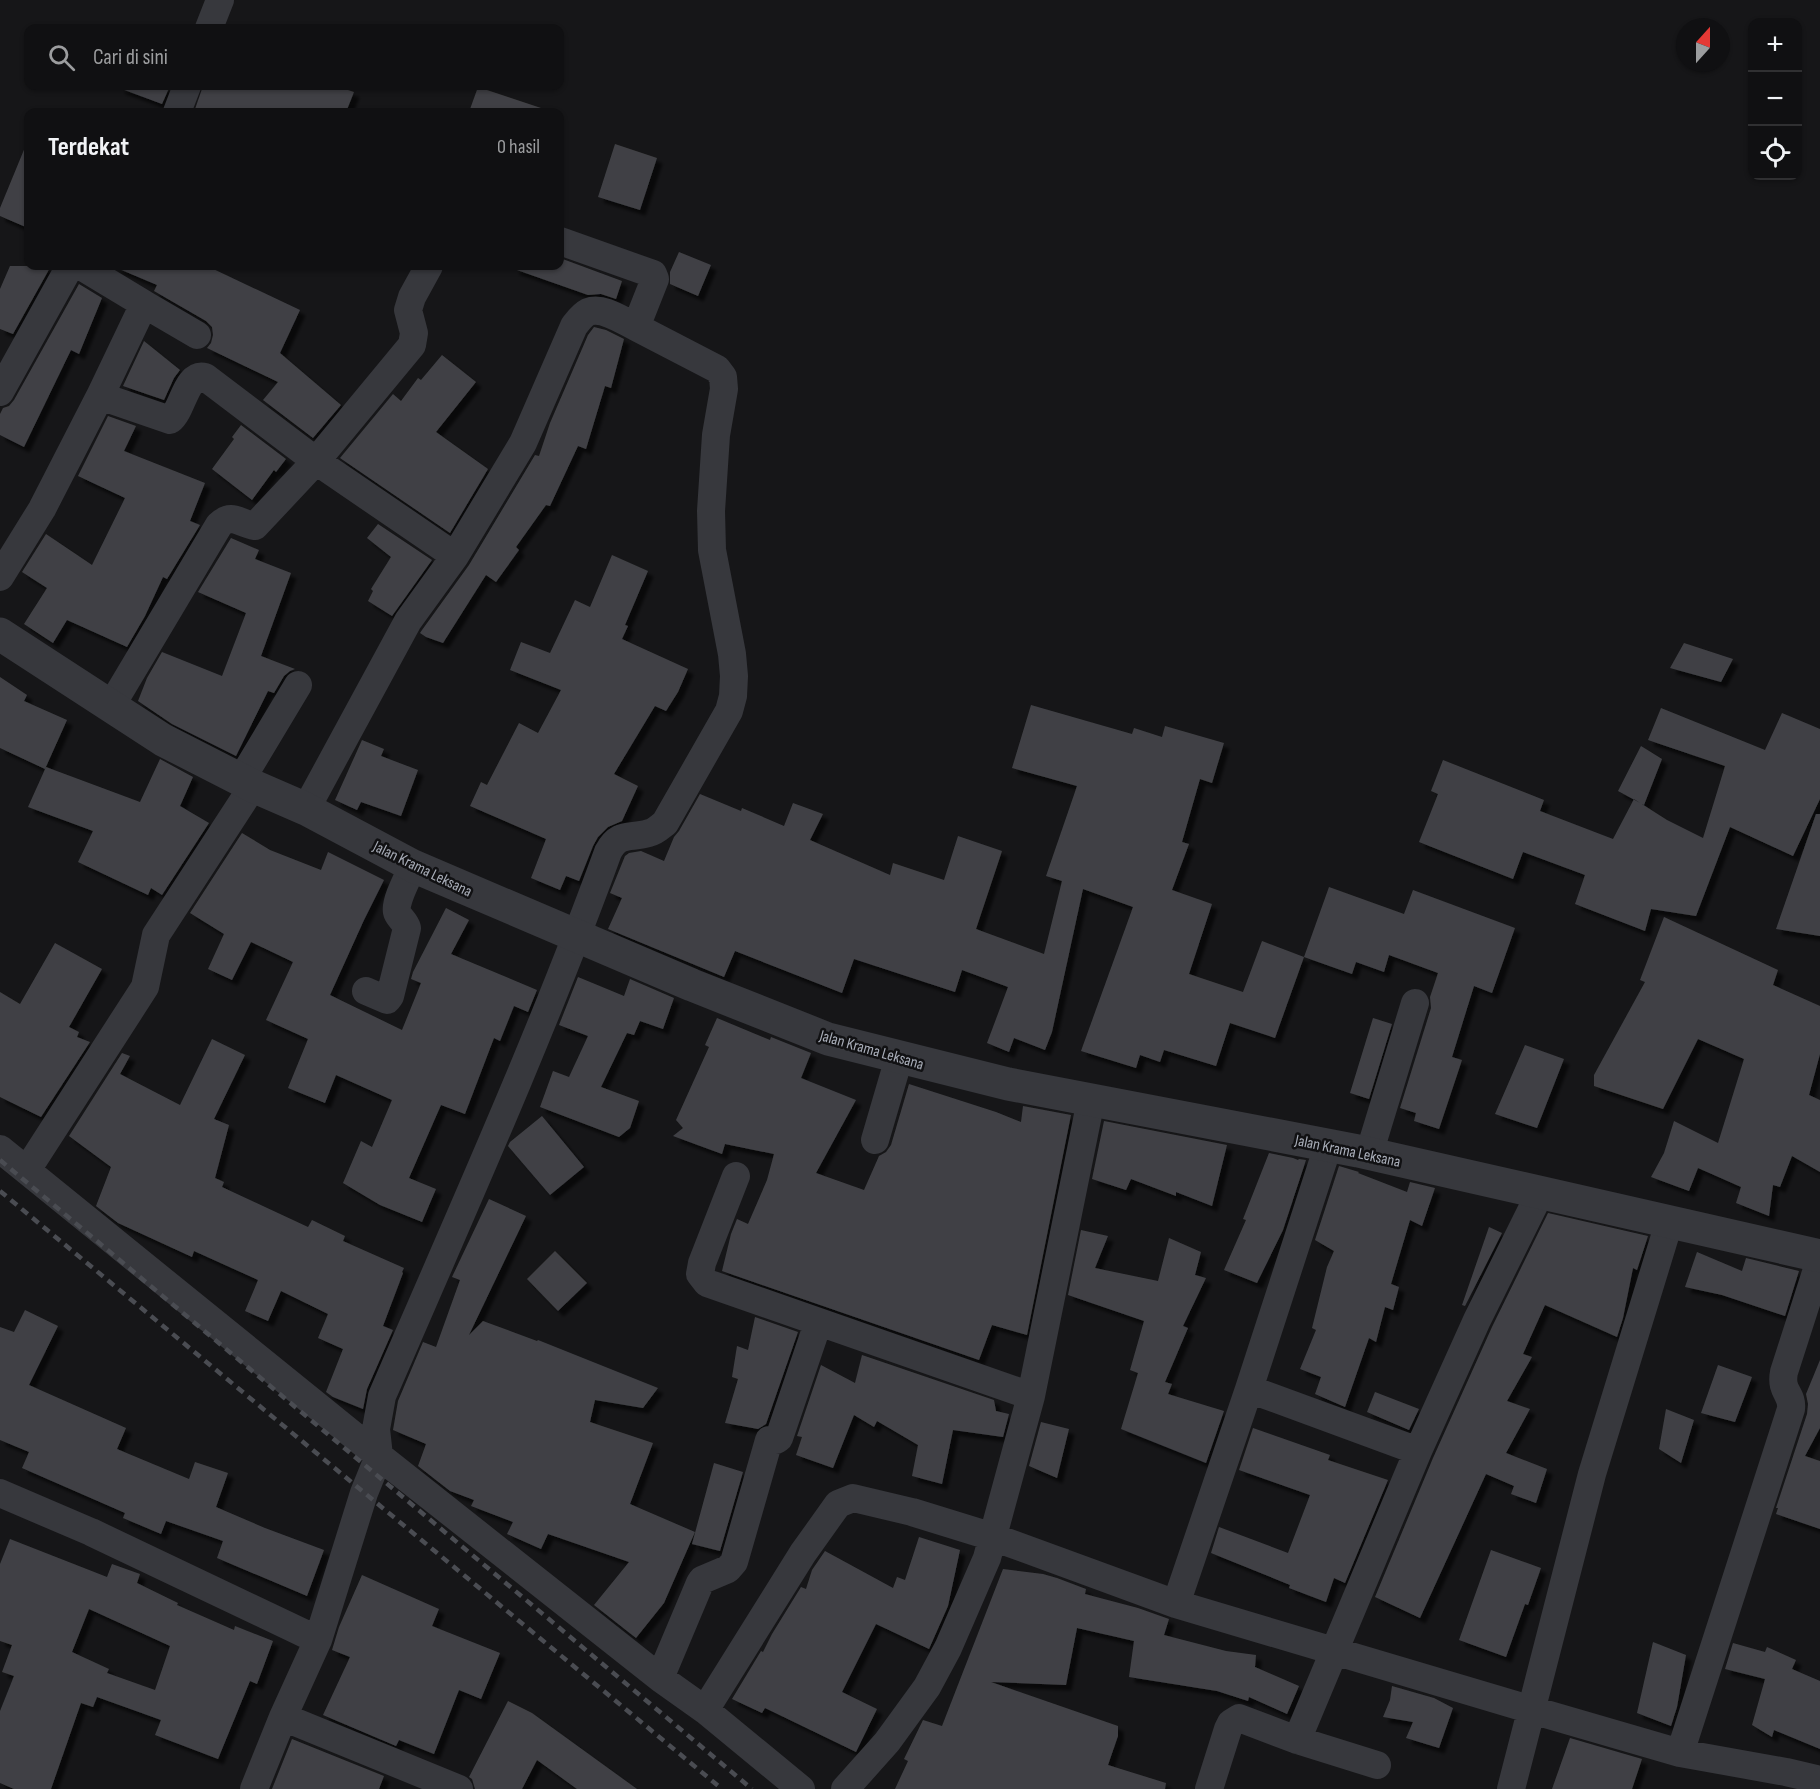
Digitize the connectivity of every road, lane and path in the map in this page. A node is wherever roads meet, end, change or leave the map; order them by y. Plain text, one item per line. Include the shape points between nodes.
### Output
1 (220, 0) edge
2 (211, 24) edge
3 (185, 90) edge
4 (179, 108) edge
5 (564, 242) edge
6 (68, 270) edge
7 (88, 270) edge
8 (427, 270) edge
9 (144, 303) junction
10 (636, 327) junction
11 (196, 335) dead end
12 (0, 392) edge
13 (100, 396) junction
14 (316, 461) junction
15 (454, 556) junction
16 (0, 577) edge
17 (0, 634) edge
18 (298, 685) dead end
19 (111, 706) junction
20 (247, 783) junction
21 (306, 809) junction
22 (413, 866) junction
23 (577, 937) junction
24 (366, 992) dead end
25 (1415, 1003) dead end
26 (899, 1058) junction
27 (1091, 1100) junction
28 (875, 1140) dead end
29 (1328, 1146) junction
30 (0, 1149) edge
31 (1370, 1154) junction
32 (27, 1170) junction
33 (736, 1176) dead end
34 (1540, 1193) junction
35 (1669, 1222) junction
36 (1820, 1258) edge
37 (818, 1323) junction
38 (1249, 1389) junction
39 (1030, 1396) junction
40 (1419, 1451) junction
41 (379, 1456) junction
42 (0, 1493) edge
43 (993, 1537) junction
44 (1176, 1604) junction
45 (318, 1640) junction
46 (1336, 1651) junction
47 (660, 1678) junction
48 (705, 1710) junction
49 (1532, 1710) junction
50 (283, 1717) junction
51 (1298, 1740) junction
52 (1680, 1753) junction
53 (1377, 1765) dead end
54 (1820, 1780) edge
55 (254, 1789) edge
56 (459, 1789) edge
57 (801, 1789) edge
58 (845, 1789) edge
59 (1209, 1789) edge
60 (1511, 1789) edge

1 - 2 street
3 - 4 street
5 - 10 street via 653,274 655,279
6 - 12 street
7 - 9 street
8 - 14 street via 408,310 414,333 412,345
9 - 11 street
9 - 13 street
10 - 15 street via 609,313 593,310 574,326 522,443
10 - 23 street via 717,369 723,377 711,511 712,550 732,654 733,696 729,711 665,824 648,834 622,837 614,842
13 - 14 street via 170,420 193,379 205,377
13 - 16 street via 42,509
14 - 15 street
14 - 19 street via 255,526 232,518 219,525
15 - 21 street via 408,621
17 - 19 street, Jalan Krama Leksana
18 - 20 street
19 - 20 street, Jalan Krama Leksana via 164,740
20 - 21 street, Jalan Krama Leksana
20 - 32 street via 155,937 146,987
21 - 22 street, Jalan Krama Leksana
22 - 23 street, Jalan Krama Leksana
22 - 24 street via 397,905 397,914 407,928 390,996 382,999
23 - 26 street, Jalan Krama Leksana via 828,1039
23 - 41 street via 382,1396 376,1429
25 - 31 street
26 - 27 street, Jalan Krama Leksana
26 - 28 street
27 - 29 street, Jalan Krama Leksana
27 - 39 street
29 - 31 street, Jalan Krama Leksana
29 - 38 street
30 - 32 street
31 - 34 street, Jalan Krama Leksana
32 - 41 street
33 - 37 street via 700,1274 708,1283
34 - 35 street, Jalan Krama Leksana
34 - 40 street via 1477,1320
35 - 36 street, Jalan Krama Leksana
35 - 49 street via 1592,1474
36 - 52 street via 1782,1380 1791,1410
37 - 39 street
37 - 47 street via 779,1438 770,1440 734,1562 700,1582
38 - 40 street
38 - 44 street
39 - 43 street
40 - 46 street
41 - 45 street
41 - 47 street
42 - 45 street
43 - 44 street
43 - 48 street via 853,1498 838,1504
43 - 58 street via 948,1648 927,1687
44 - 46 street
45 - 50 street
46 - 49 street
46 - 51 street
47 - 48 street
48 - 57 street
49 - 52 street
49 - 60 street
50 - 55 street
50 - 56 street
51 - 53 street
51 - 59 street via 1239,1718 1228,1729
52 - 54 street

